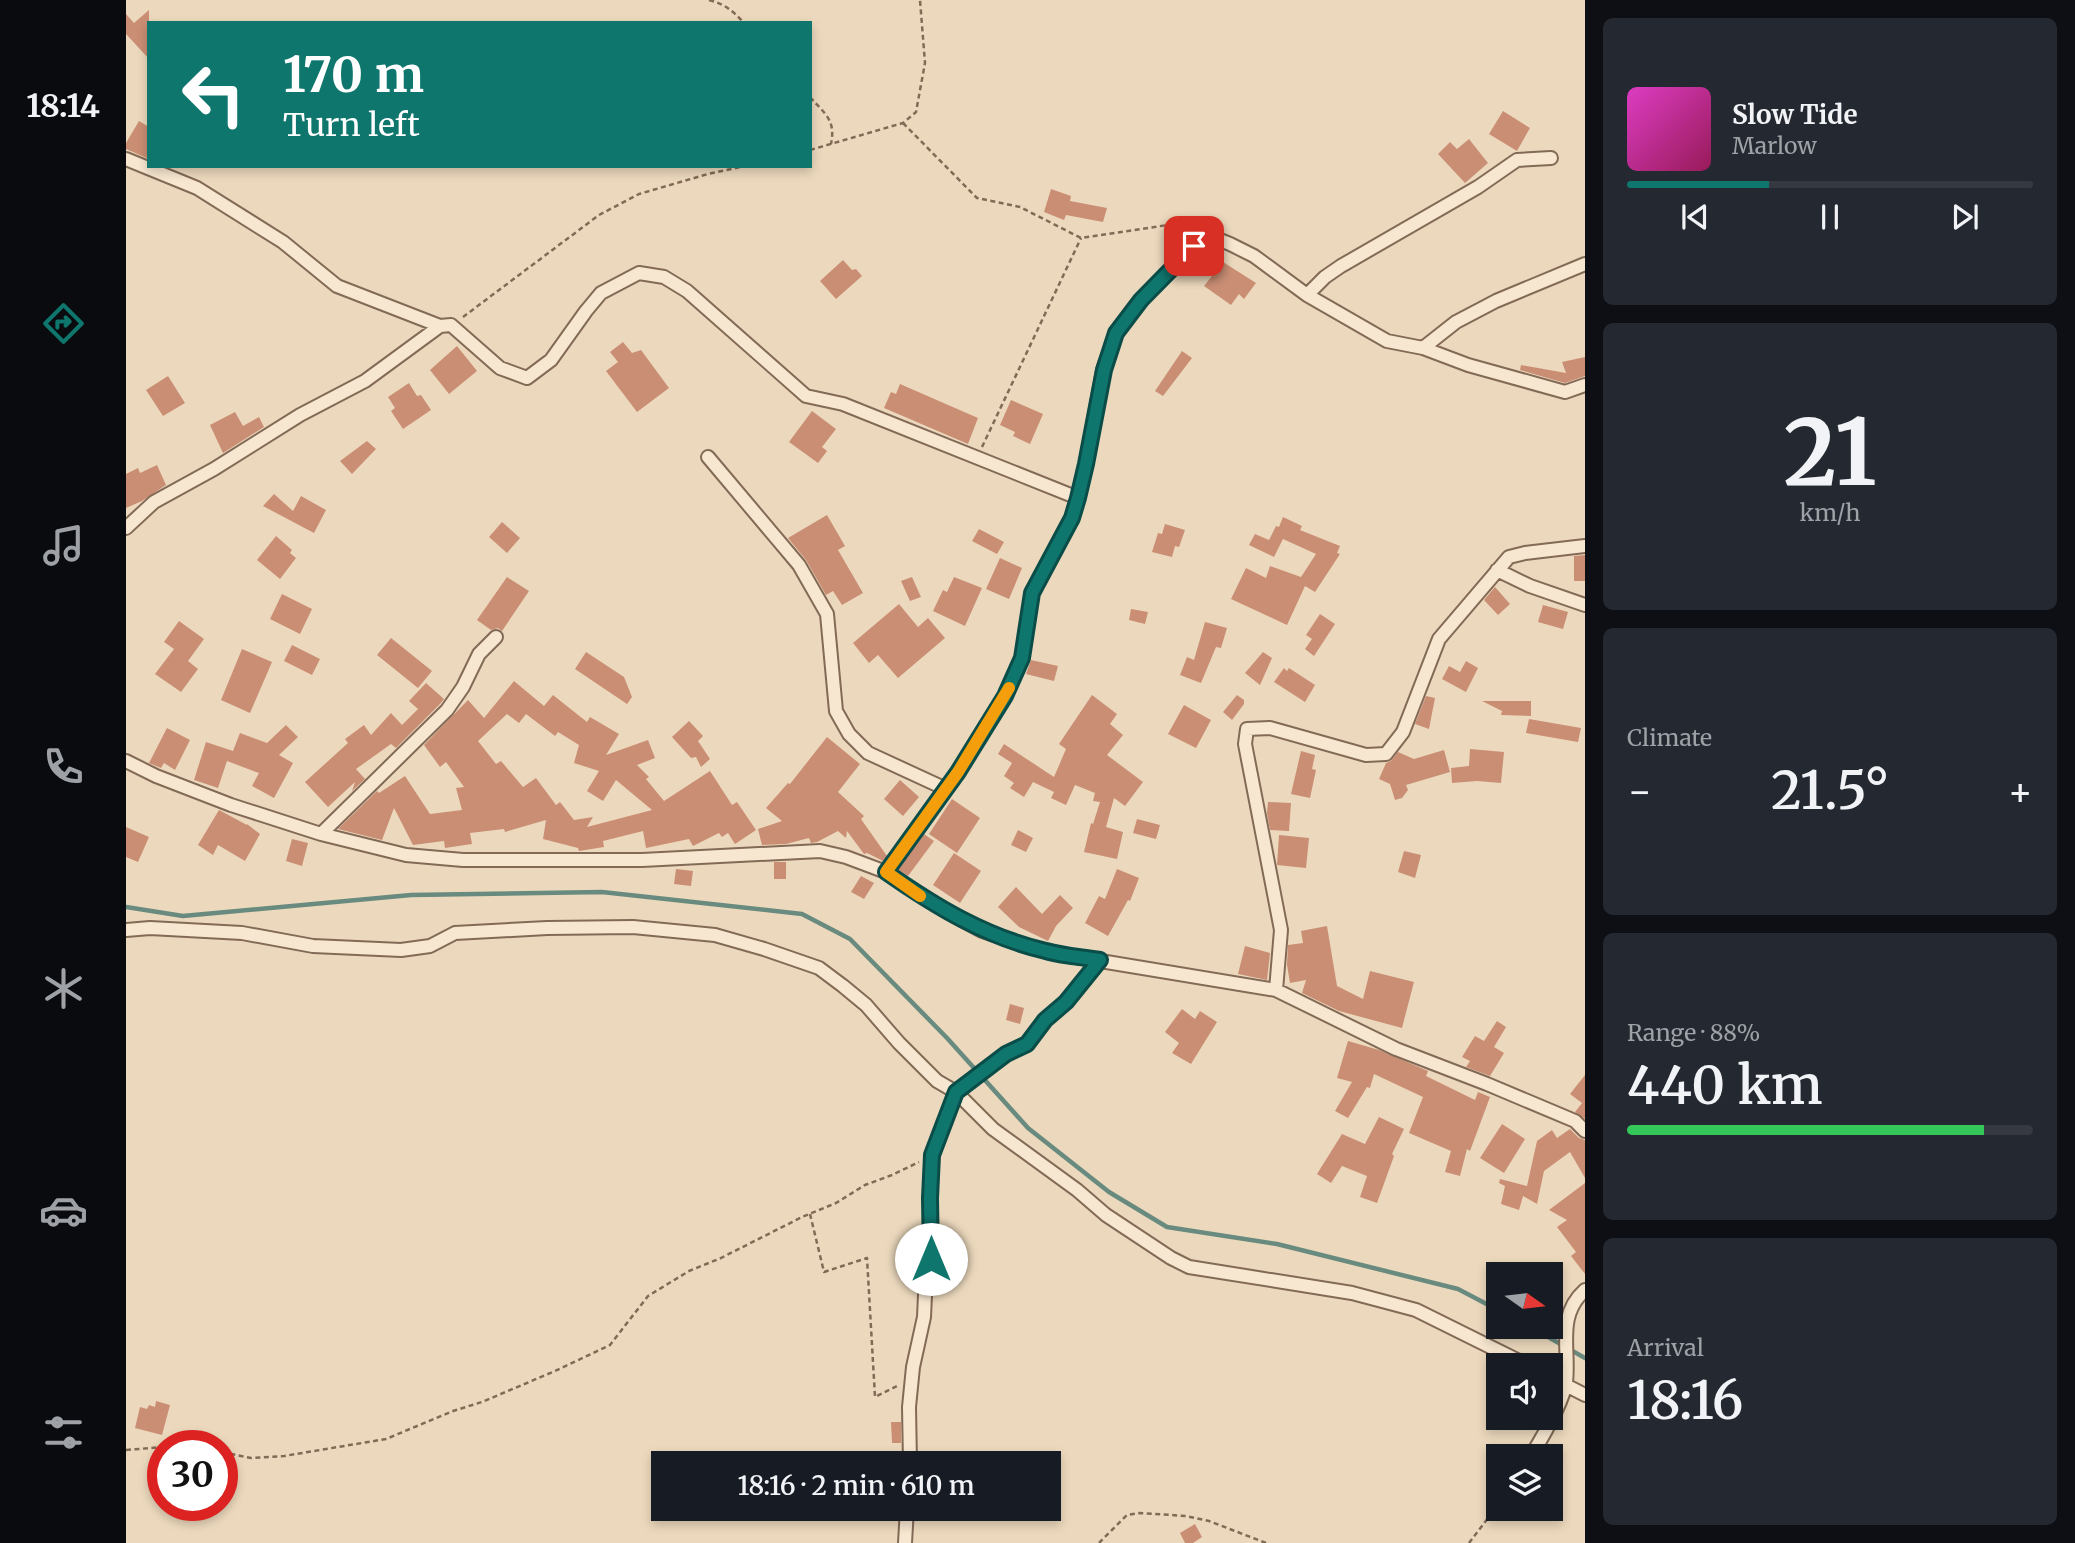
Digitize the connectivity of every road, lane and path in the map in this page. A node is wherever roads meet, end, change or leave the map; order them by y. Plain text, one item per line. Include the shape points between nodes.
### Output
1 (709, 0) edge
2 (920, 0) edge
3 (742, 21) edge
4 (812, 99) edge
5 (903, 122) junction
6 (831, 144) junction
7 (812, 149) edge
8 (1551, 158) dead end
9 (126, 159) edge
10 (147, 168) edge
11 (148, 168) edge
12 (736, 168) edge
13 (1196, 232) dead end
14 (1080, 238) junction
15 (1585, 264) edge
16 (1307, 295) junction
17 (446, 326) junction
18 (1423, 348) junction
19 (1585, 385) edge
20 (708, 457) dead end
21 (977, 457) junction
22 (1078, 498) junction
23 (126, 528) edge
24 (1585, 546) edge
25 (1497, 570) junction
26 (1585, 605) edge
27 (496, 637) dead end
28 (126, 761) edge
29 (946, 789) junction
30 (321, 834) junction
31 (886, 872) junction
32 (126, 930) edge
33 (1100, 960) junction
34 (1276, 990) junction
35 (956, 1092) junction
36 (1585, 1131) edge
37 (932, 1155) junction
38 (810, 1214) junction
39 (1585, 1290) edge
40 (1503, 1353) edge
41 (912, 1378) junction
42 (1563, 1383) edge
43 (1566, 1384) junction
44 (1585, 1395) edge
45 (1538, 1444) edge
46 (147, 1448) edge
47 (126, 1450) edge
48 (909, 1451) edge
49 (238, 1455) edge
50 (906, 1521) edge
51 (1486, 1521) edge
52 (905, 1543) edge
53 (1099, 1543) edge
54 (1266, 1543) edge
55 (1469, 1543) edge

1 - 3 path via 721,3
2 - 5 path via 925,62 916,113
4 - 6 path via 831,121
5 - 6 path
5 - 14 path via 977,198 1020,207
6 - 7 path
8 - 16 street via 1517,160 1506,166 1478,187 1341,265
9 - 10 street
11 - 17 street via 197,188 283,242 337,286
12 - 17 path via 639,194 599,215
13 - 14 path via 1174,224
14 - 21 path
15 - 18 street via 1466,316
16 - 18 street via 1387,341
16 - 22 street via 1230,244 1220,240 1194,246 1116,333
17 - 21 street via 500,368 527,379 551,360 601,293 639,273 664,277 708,308 806,396 843,404
17 - 23 street via 365,381 154,502
18 - 19 street via 1565,391
20 - 29 street via 799,565 827,614 836,711 849,734 868,753
21 - 22 street
22 - 29 street via 1032,593 1022,658 1005,696
24 - 25 street via 1508,557
25 - 26 street
25 - 34 street via 1439,639 1403,732 1386,754 1366,755 1270,728 1247,729 1245,744 1281,930
27 - 30 street via 479,654 447,710
28 - 30 street via 231,805
29 - 31 street
30 - 31 street via 405,855 463,860 642,860 820,851
31 - 33 street via 982,931 1046,952
32 - 35 street via 242,933 313,946 401,950 430,946 455,933 547,928 633,928 715,935 819,968 866,1005 937,1081
33 - 34 street
33 - 35 street via 1027,1044
34 - 36 street via 1396,1049 1575,1121
35 - 37 street
35 - 40 street via 993,1129 1106,1215 1189,1267 1352,1293 1416,1310
37 - 38 path
37 - 41 street via 931,1259
38 - 41 path via 824,1272 867,1258 875,1397
38 - 49 path via 665,1284 648,1296 610,1345 482,1402 386,1439 284,1456
39 - 43 street via 1575,1299 1566,1322
41 - 48 street
42 - 43 street
43 - 44 street
43 - 45 street
46 - 47 path
50 - 52 street
51 - 55 path
53 - 54 path via 1126,1515 1140,1513 1209,1521

